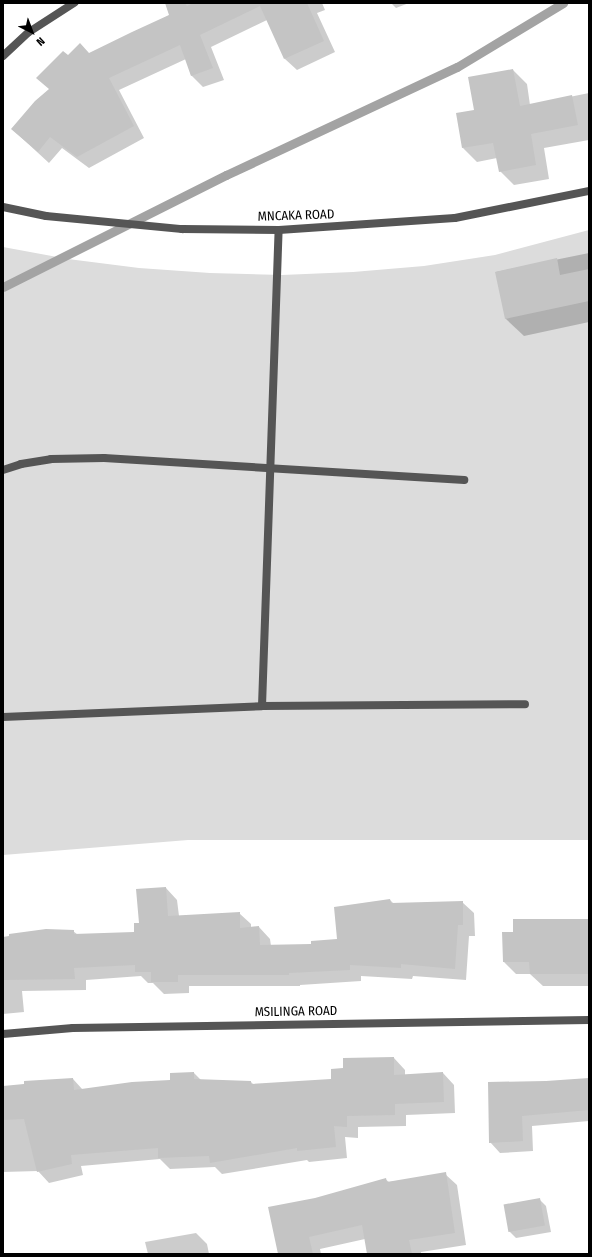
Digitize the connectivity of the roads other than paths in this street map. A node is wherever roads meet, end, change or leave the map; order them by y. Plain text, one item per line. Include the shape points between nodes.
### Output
1 (74, 3) edge
2 (3, 56) edge
3 (589, 191) edge
4 (3, 207) edge
5 (279, 230) junction
6 (270, 469) junction
7 (3, 470) edge
8 (464, 480) dead end
9 (525, 704) dead end
10 (262, 706) junction
11 (3, 717) edge
12 (589, 1020) edge
13 (3, 1034) edge

1 - 2 street via 29,32
3 - 5 street, MNCAKA ROAD via 455,218
4 - 5 street, MNCAKA ROAD via 46,216 182,229
5 - 6 street
6 - 7 street via 104,458 51,459
6 - 8 street
6 - 10 street
9 - 10 street
10 - 11 street
12 - 13 street, MSILINGA ROAD via 73,1028

